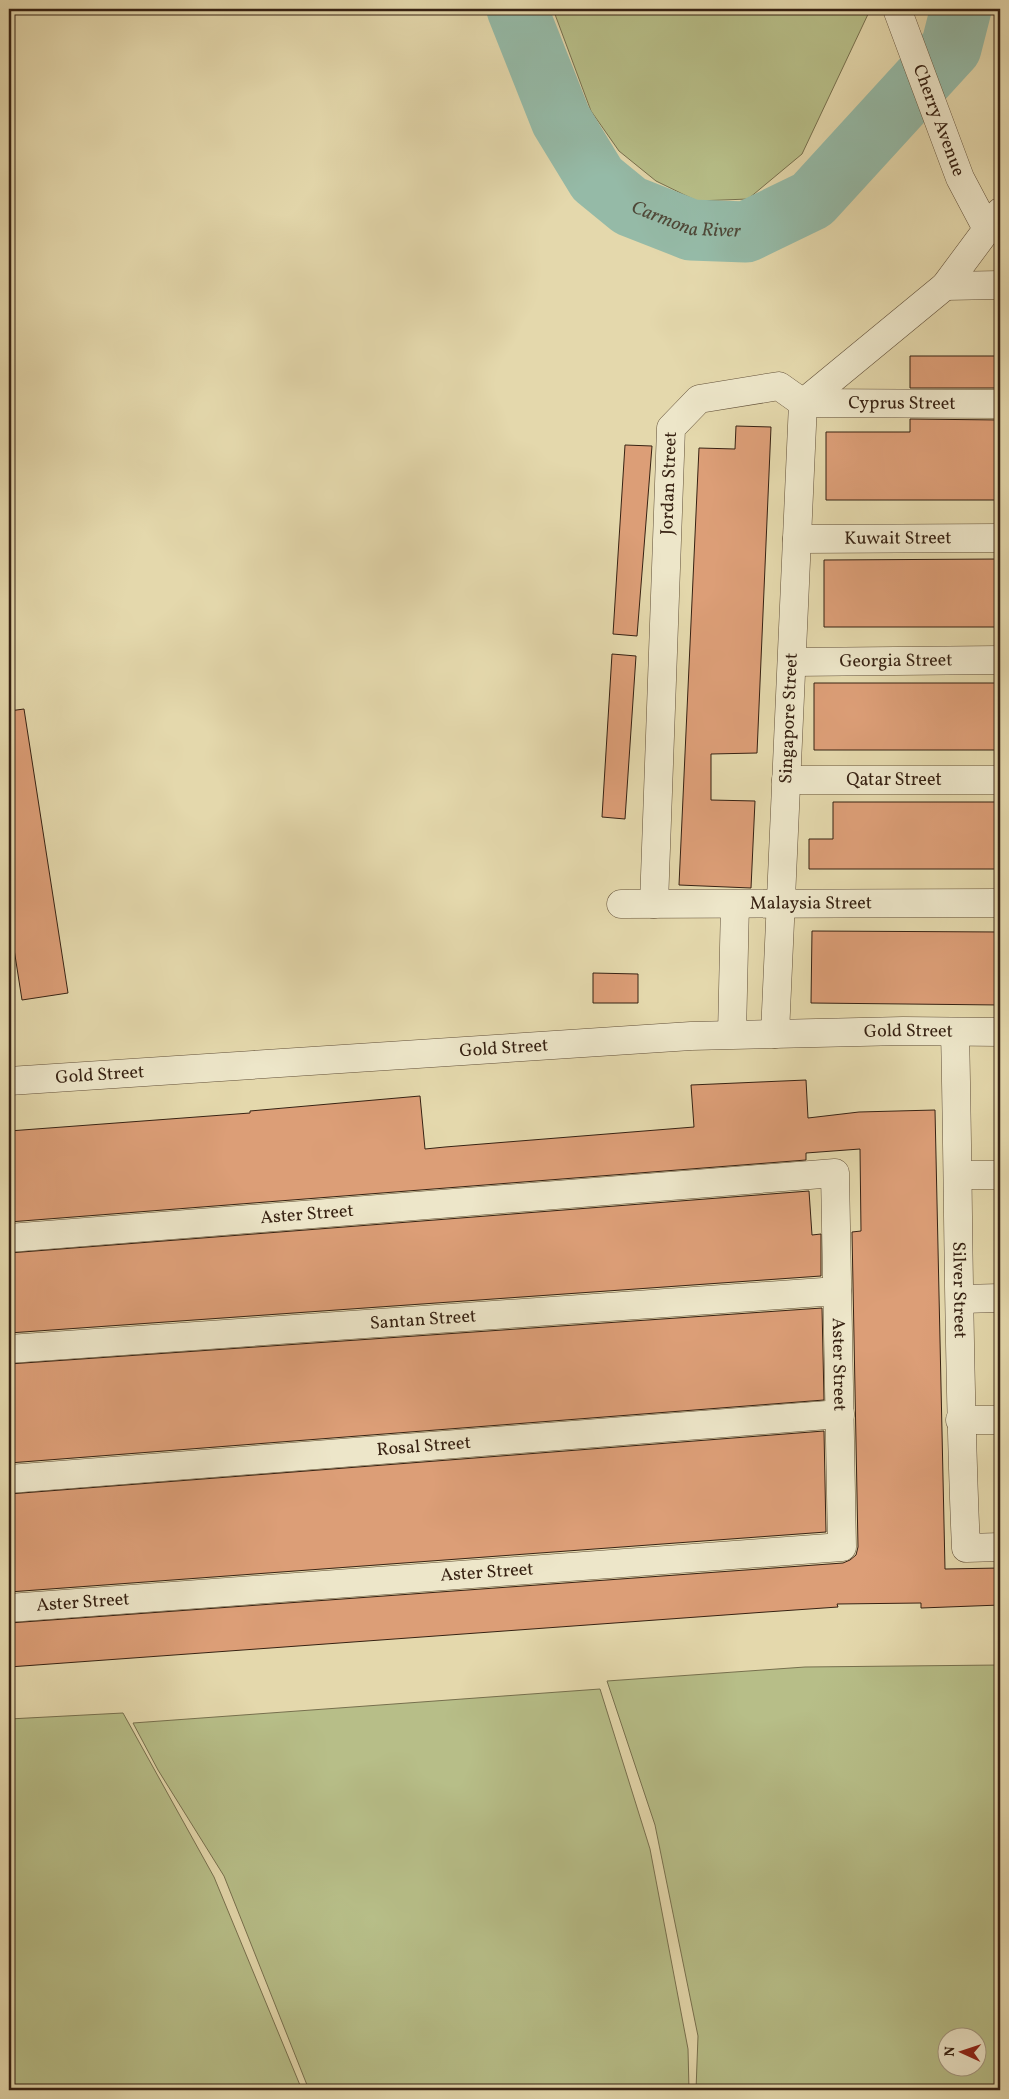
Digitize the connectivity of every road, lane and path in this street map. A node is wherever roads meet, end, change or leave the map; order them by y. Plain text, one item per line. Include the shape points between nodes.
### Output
1 (897, 9) edge
2 (994, 221) edge
3 (945, 286) junction
4 (1000, 286) edge
5 (803, 403) junction
6 (1000, 404) edge
7 (1000, 538) edge
8 (797, 539) junction
9 (1000, 660) edge
10 (792, 662) junction
11 (786, 780) junction
12 (1000, 780) edge
13 (1000, 902) edge
14 (780, 903) junction
15 (621, 904) dead end
16 (654, 904) junction
17 (735, 904) junction
18 (955, 1032) junction
19 (1000, 1032) edge
20 (732, 1034) junction
21 (775, 1034) junction
22 (9, 1081) edge
23 (1000, 1175) edge
24 (958, 1176) junction
25 (9, 1238) edge
26 (837, 1291) junction
27 (1000, 1298) edge
28 (960, 1299) junction
29 (9, 1349) edge
30 (840, 1414) junction
31 (960, 1420) junction
32 (1000, 1420) edge
33 (9, 1479) edge
34 (1000, 1547) edge
35 (9, 1608) edge

1 - 2 street, Cherry Avenue via 960,178
2 - 3 street
3 - 4 street
3 - 5 street
5 - 6 street, Cyprus Street
5 - 8 street, Singapore Street
5 - 16 street, Jordan Street via 779,386 699,399 671,428
7 - 8 street, Kuwait Street
8 - 10 street, Singapore Street
9 - 10 street, Georgia Street
10 - 11 street, Singapore Street
11 - 12 street, Qatar Street
11 - 14 street, Singapore Street
13 - 14 street, Malaysia Street
14 - 17 street, Malaysia Street
14 - 21 street, Singapore Street
15 - 16 street, Malaysia Street
16 - 17 street, Malaysia Street
17 - 20 street
18 - 19 street, Gold Street
18 - 21 street, Gold Street
18 - 24 street, Silver Street
20 - 21 street, Gold Street
20 - 22 street, Gold Street
23 - 24 street
24 - 28 street, Silver Street
25 - 26 street, Aster Street via 835,1173
26 - 29 street, Santan Street
26 - 30 street, Aster Street
27 - 28 street
28 - 31 street, Silver Street
30 - 33 street, Rosal Street
30 - 35 street, Aster Street via 842,1547
31 - 32 street
31 - 34 street, Silver Street via 966,1548

